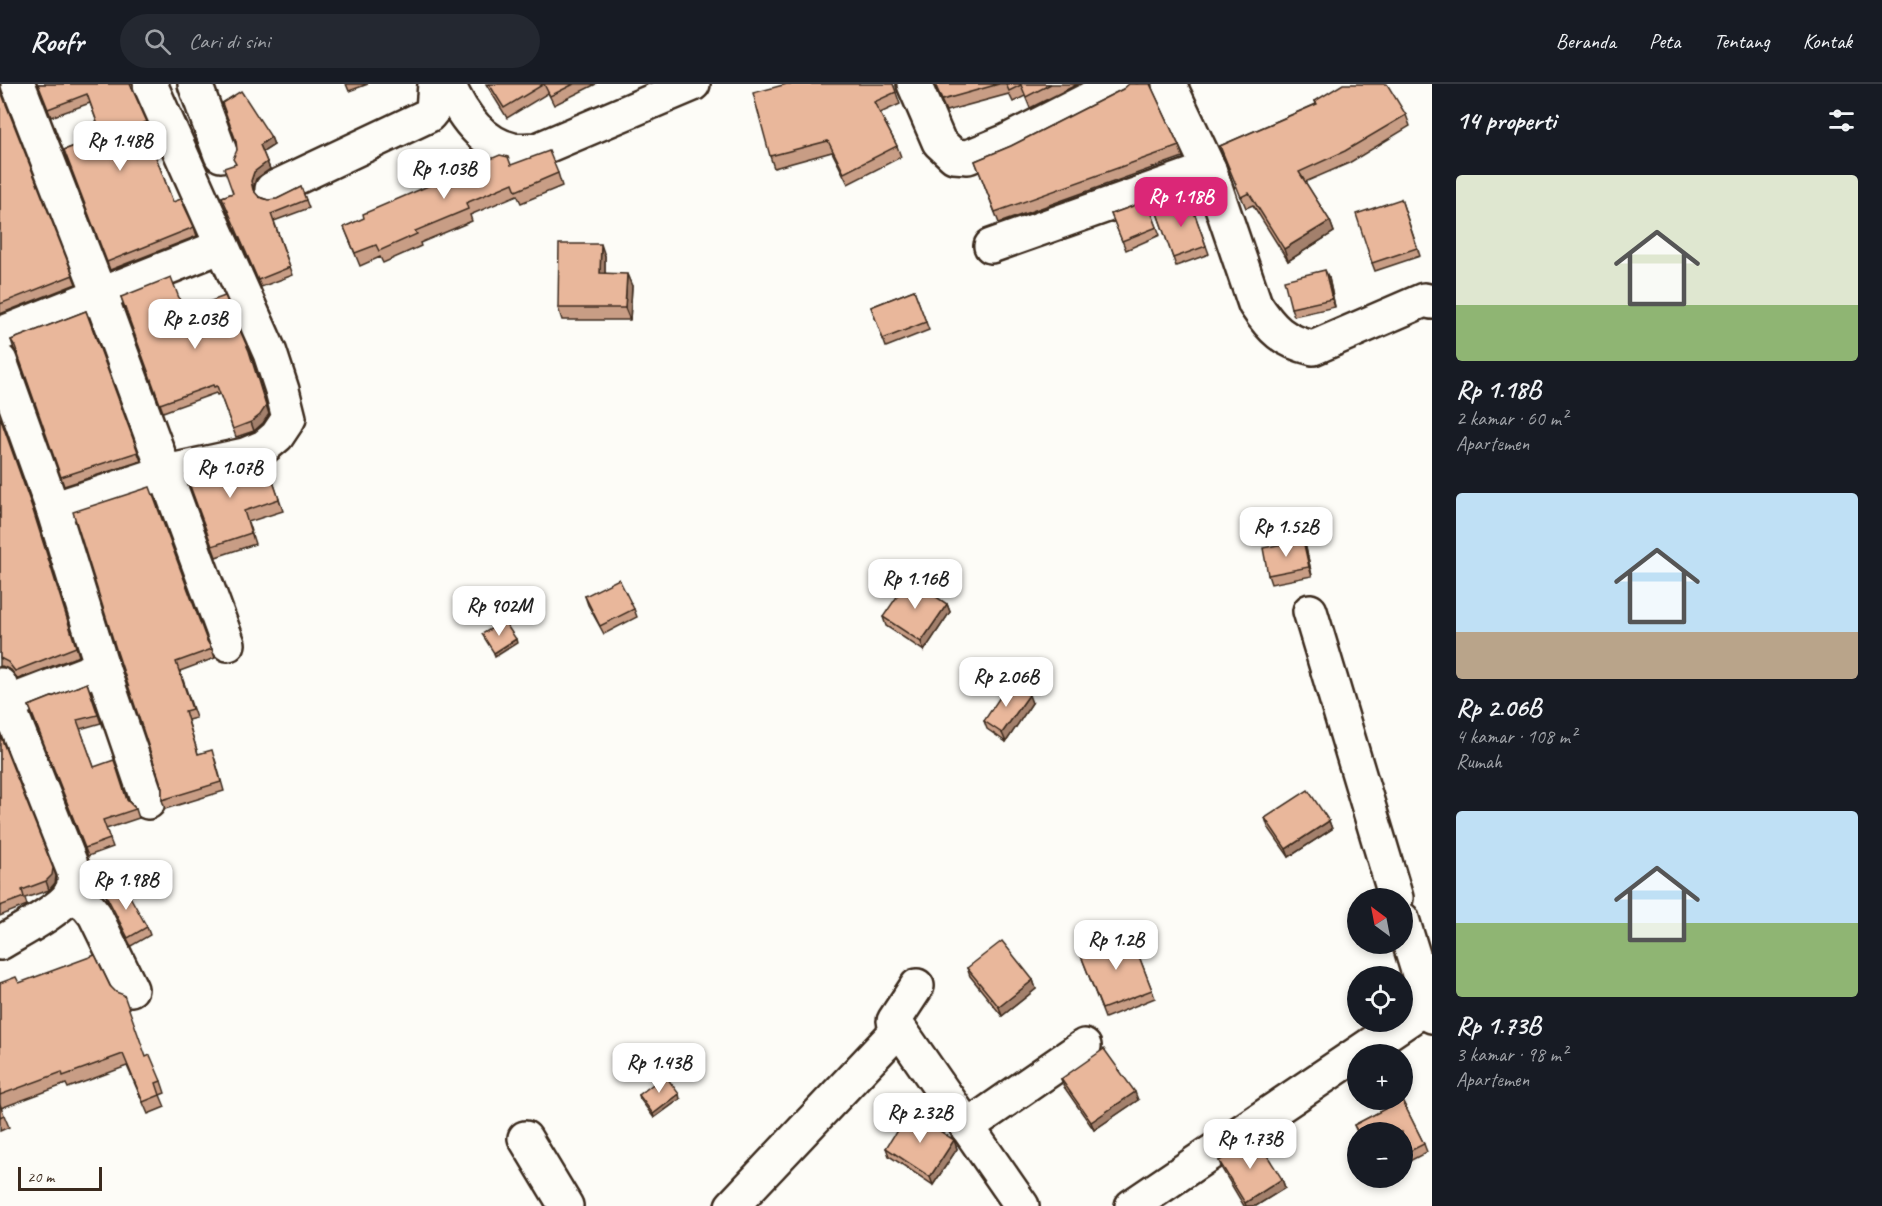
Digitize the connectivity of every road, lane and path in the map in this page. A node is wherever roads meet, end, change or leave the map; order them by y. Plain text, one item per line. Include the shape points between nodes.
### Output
1 (18, 84) edge
2 (150, 84) edge
3 (195, 84) edge
4 (435, 84) edge
5 (448, 84) edge
6 (693, 84) edge
7 (914, 84) edge
8 (1119, 84) edge
9 (1168, 84) edge
10 (644, 94) edge
11 (221, 155) dead end
12 (1209, 169) junction
13 (272, 189) dead end
14 (222, 246) junction
15 (991, 246) dead end
16 (100, 295) junction
17 (1432, 302) edge
18 (0, 334) edge
19 (0, 361) edge
20 (166, 472) junction
21 (53, 510) junction
22 (1310, 611) dead end
23 (228, 644) dead end
24 (102, 667) junction
25 (2, 698) edge
26 (148, 802) dead end
27 (1393, 888) edge
28 (70, 894) junction
29 (0, 943) edge
30 (1413, 954) edge
31 (917, 986) dead end
32 (131, 988) dead end
33 (1430, 1011) edge
34 (899, 1029) junction
35 (1084, 1046) dead end
36 (967, 1127) junction
37 (525, 1138) dead end
38 (566, 1206) edge
39 (732, 1206) edge
40 (1022, 1206) edge
41 (1132, 1206) edge

1 - 16 street
2 - 14 street
3 - 11 street
4 - 13 street via 434,110 429,115
5 - 10 street via 470,123 490,140 513,150 537,150
6 - 10 street
7 - 8 street via 939,142 954,156 968,157
9 - 12 street
12 - 15 street
12 - 17 street via 1255,304 1267,323 1285,339 1313,348 1424,300
14 - 16 street
14 - 20 street via 270,353 289,418 264,447 245,455
16 - 18 street
16 - 20 street
19 - 21 street
20 - 21 street
20 - 23 street
21 - 24 street
22 - 27 street
24 - 25 street
24 - 26 street
25 - 28 street via 74,872
28 - 29 street
28 - 32 street via 95,915
30 - 33 street
31 - 34 street via 894,1021
33 - 41 street
34 - 36 street
34 - 39 street
35 - 36 street
36 - 40 street
37 - 38 street

